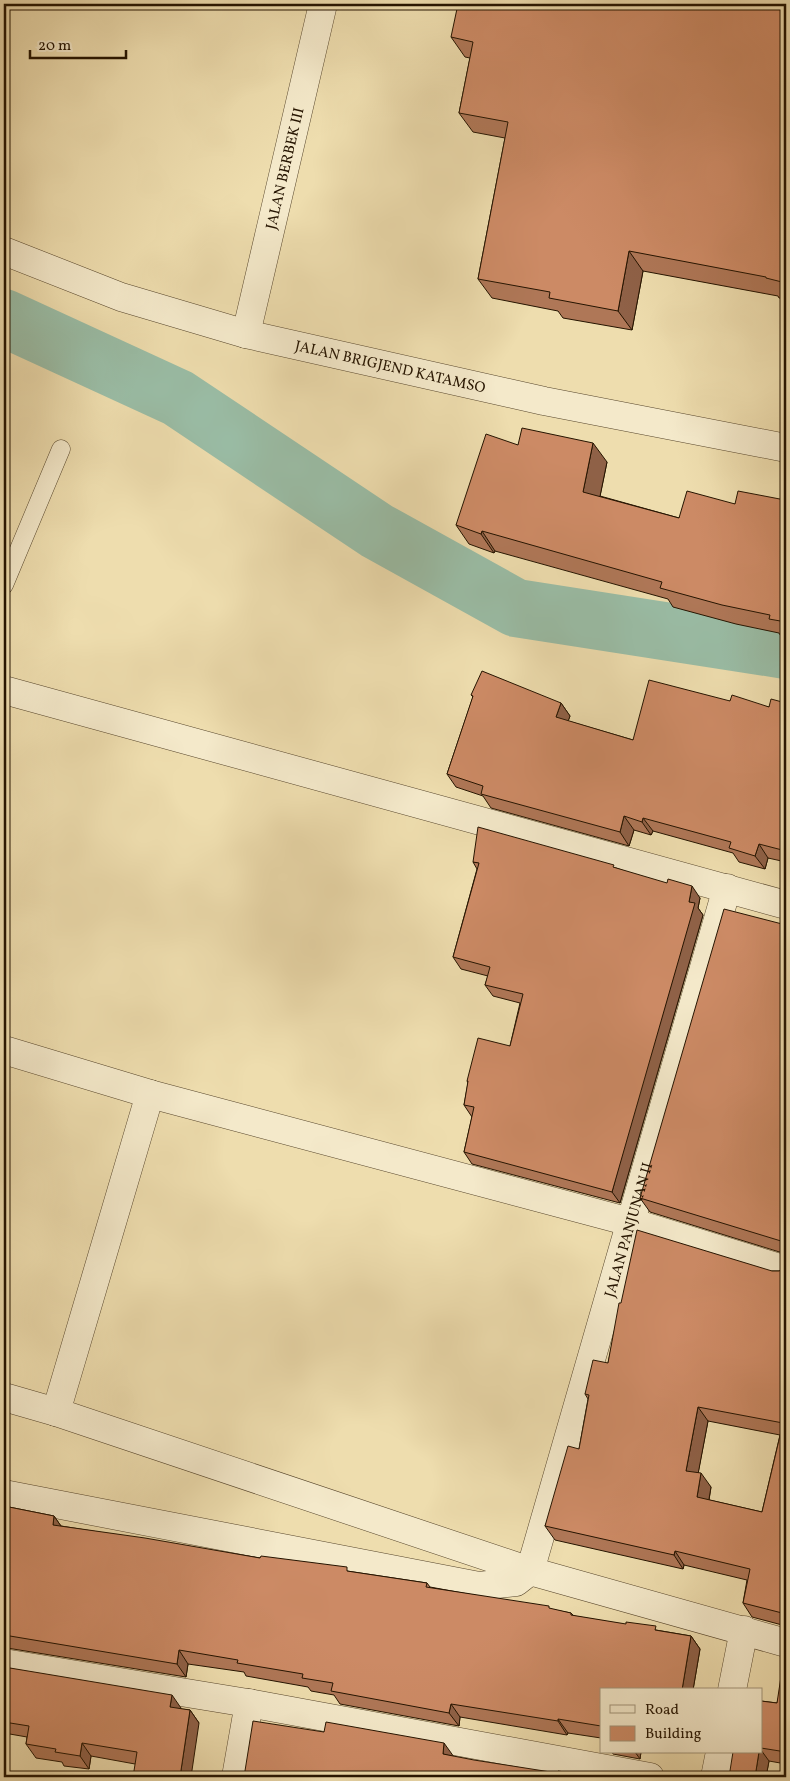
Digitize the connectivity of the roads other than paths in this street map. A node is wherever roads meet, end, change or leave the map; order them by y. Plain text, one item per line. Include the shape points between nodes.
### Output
1 (323, 4) edge
2 (4, 250) edge
3 (250, 317) junction
4 (786, 448) edge
5 (61, 449) dead end
6 (4, 585) edge
7 (4, 690) edge
8 (726, 888) junction
9 (786, 905) edge
10 (4, 1050) edge
11 (150, 1094) junction
12 (630, 1222) junction
13 (786, 1270) edge
14 (4, 1397) edge
15 (56, 1412) junction
16 (4, 1494) edge
17 (530, 1571) junction
18 (744, 1630) junction
19 (786, 1643) edge
20 (4, 1663) edge
21 (732, 1688) edge
22 (249, 1703) junction
23 (720, 1754) edge
24 (236, 1777) edge
25 (650, 1777) edge
26 (715, 1777) edge

1 - 3 street, JALAN BERBEK III
2 - 3 street, JALAN BRIGJEND KATAMSO via 121,297
3 - 4 street, JALAN BRIGJEND KATAMSO via 544,401
5 - 6 lane
7 - 8 street
8 - 9 street
8 - 12 street, JALAN PANJUNAN II
10 - 11 street
11 - 12 street
11 - 15 street
12 - 13 street
12 - 17 street, JALAN PANJUNAN II
14 - 15 street
15 - 17 street
16 - 17 street via 479,1586 516,1582
17 - 18 street
18 - 19 street
18 - 21 street
20 - 22 street
22 - 24 street
22 - 25 street
23 - 26 street

